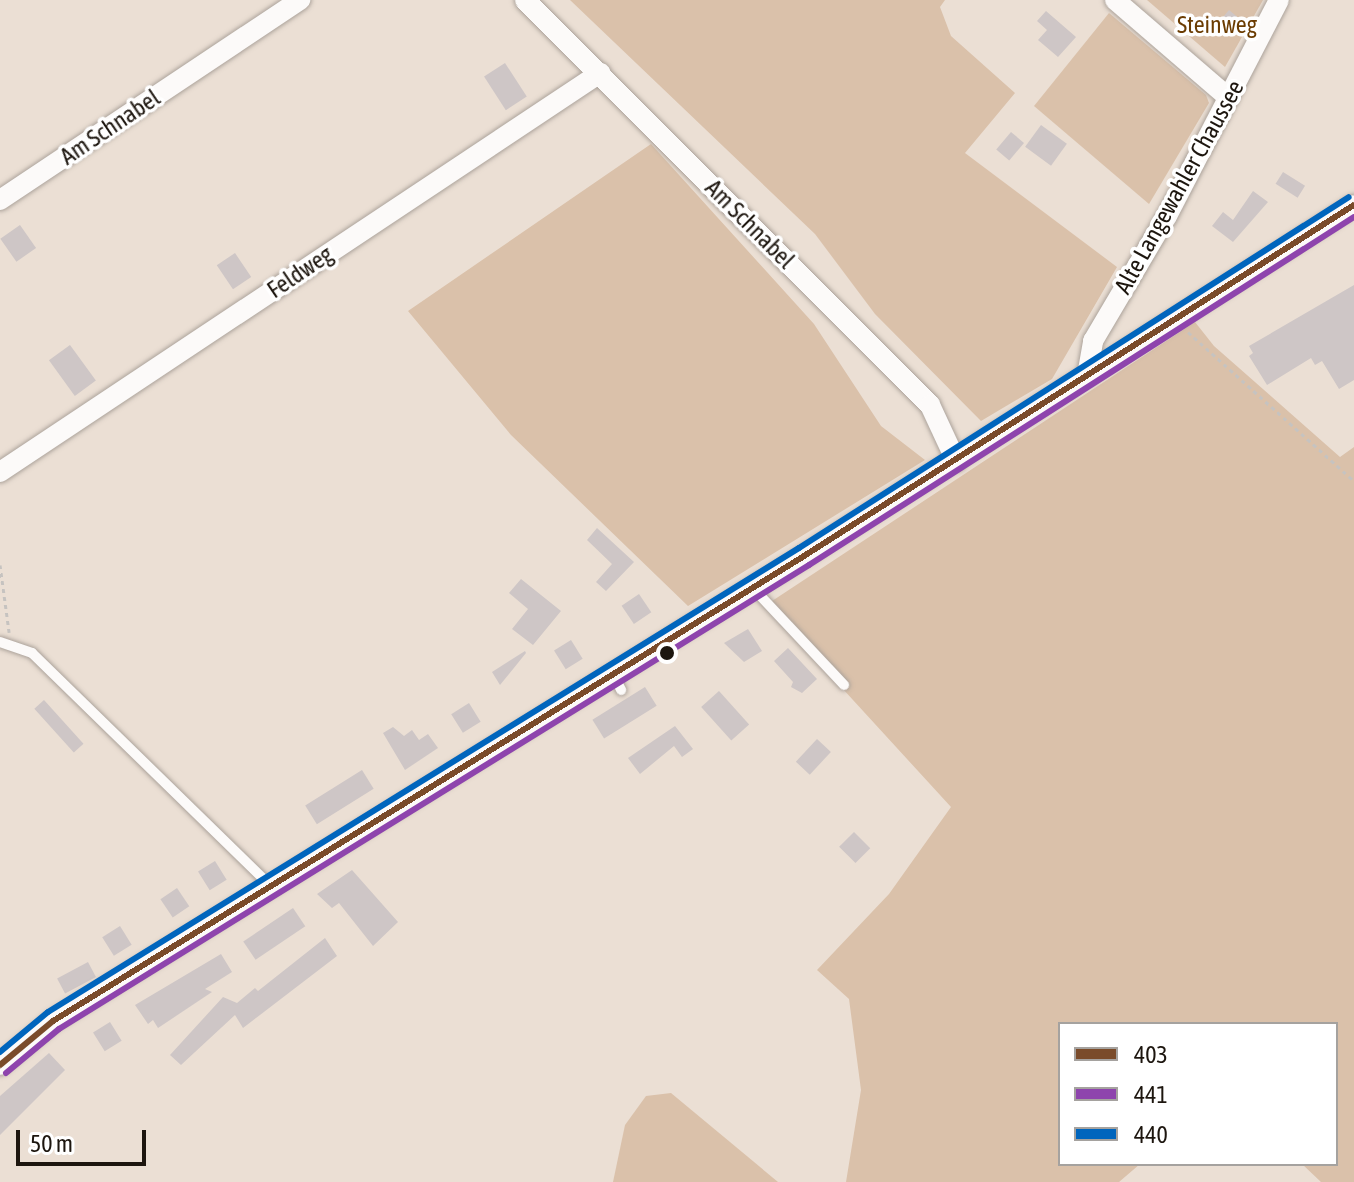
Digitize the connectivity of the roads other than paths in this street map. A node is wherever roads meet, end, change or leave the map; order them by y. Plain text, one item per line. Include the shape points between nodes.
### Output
1 (300, 0) edge
2 (525, 0) edge
3 (1115, 0) edge
4 (1279, 0) edge
5 (600, 73) junction
6 (1229, 98) junction
7 (0, 200) edge
8 (1354, 205) edge
9 (1087, 376) junction
10 (956, 461) junction
11 (0, 472) edge
12 (753, 588) junction
13 (5, 642) edge
14 (844, 685) dead end
15 (271, 886) junction
16 (0, 1065) edge

1 - 7 street, Am Schnabel
2 - 5 street, Am Schnabel
3 - 6 street
4 - 6 street, Alte Langewahler Chaussee
5 - 10 street, Am Schnabel via 930,405
5 - 11 street, Feldweg
6 - 9 street, Alte Langewahler Chaussee via 1093,341
8 - 9 street
9 - 10 street
10 - 12 street
12 - 14 lane
12 - 15 street via 617,682
13 - 15 lane via 32,653
15 - 16 street via 53,1021

